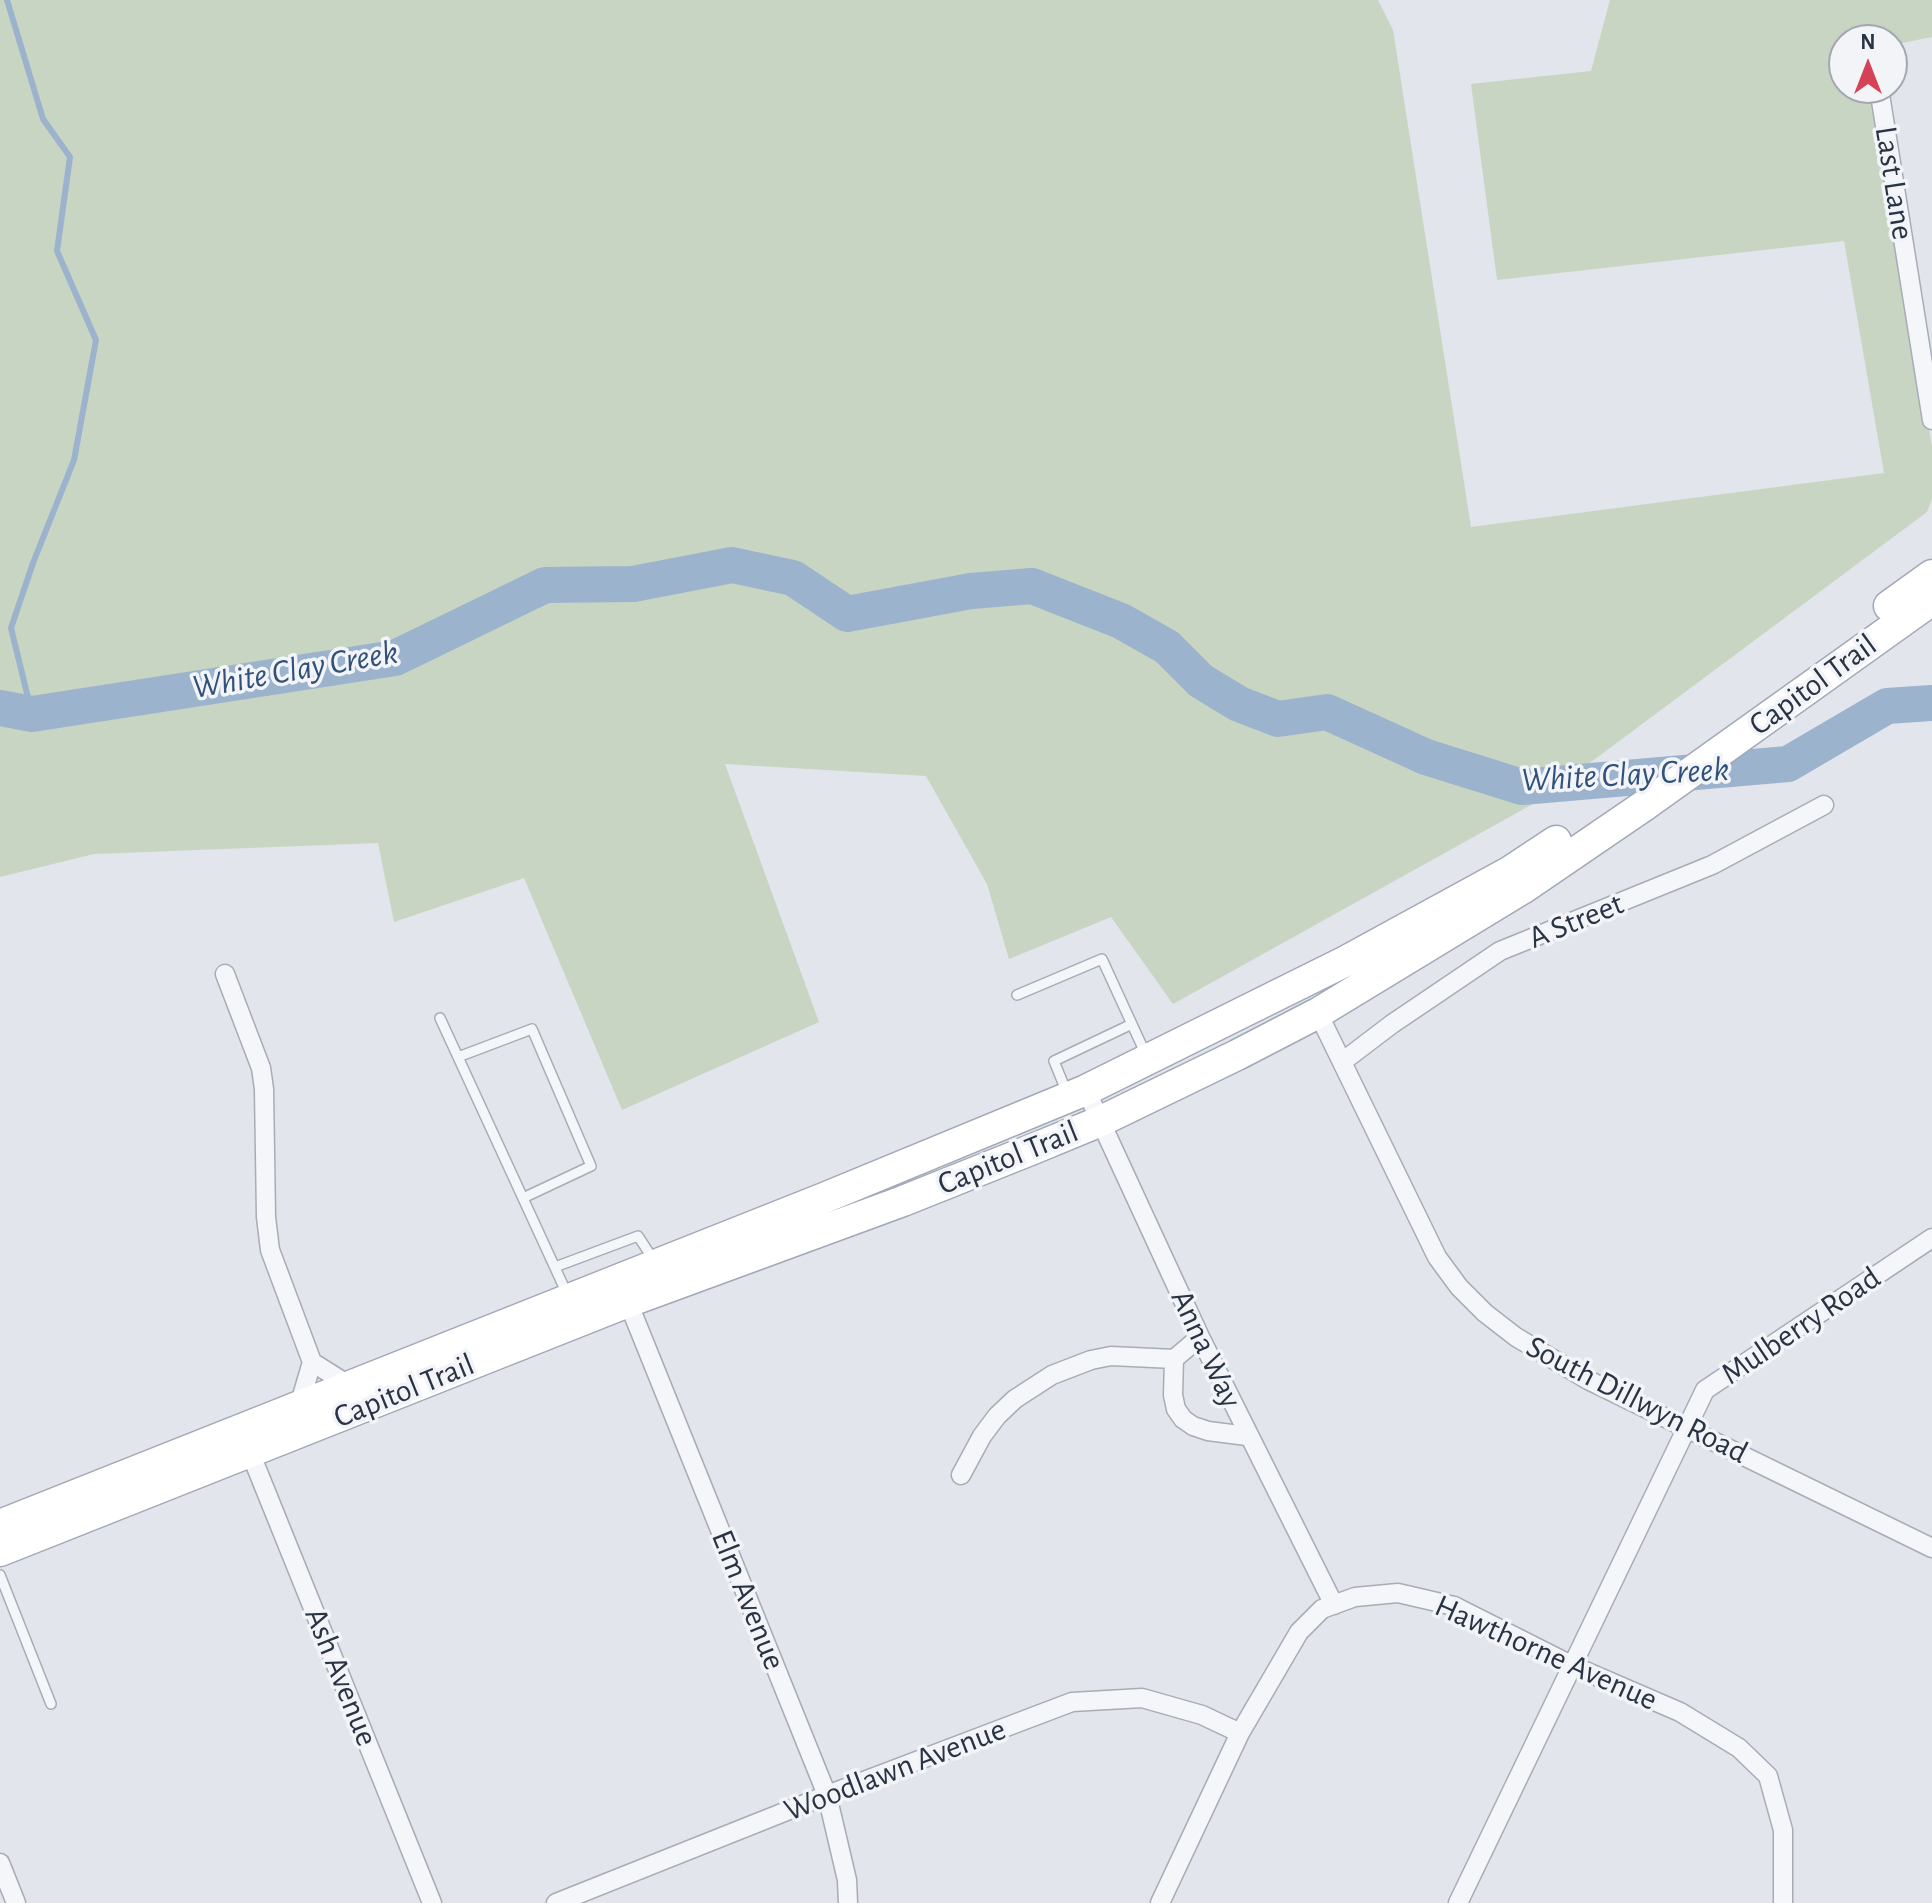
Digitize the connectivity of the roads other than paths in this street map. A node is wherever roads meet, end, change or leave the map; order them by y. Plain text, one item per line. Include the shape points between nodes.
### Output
1 (1882, 104) edge
2 (1932, 420) edge
3 (1924, 593) edge
4 (1824, 805) dead end
5 (1515, 880) junction
6 (225, 974) dead end
7 (1017, 995) dead end
8 (1318, 1013) junction
9 (440, 1018) dead end
10 (1132, 1024) junction
11 (458, 1057) junction
12 (1149, 1060) junction
13 (1342, 1062) junction
14 (1077, 1094) junction
15 (1101, 1121) junction
16 (523, 1198) junction
17 (1932, 1238) edge
18 (657, 1264) junction
19 (555, 1267) junction
20 (569, 1299) junction
21 (628, 1302) junction
22 (1200, 1337) junction
23 (1174, 1359) junction
24 (312, 1362) junction
25 (350, 1386) junction
26 (299, 1406) junction
27 (1685, 1427) junction
28 (1247, 1436) junction
29 (250, 1452) junction
30 (961, 1475) dead end
31 (0, 1525) edge
32 (1932, 1548) edge
33 (0, 1551) edge
34 (0, 1575) edge
35 (1334, 1605) junction
36 (1571, 1665) junction
37 (51, 1704) dead end
38 (1240, 1733) junction
39 (827, 1795) junction
40 (0, 1863) edge
41 (16, 1903) edge
42 (432, 1903) edge
43 (556, 1903) edge
44 (848, 1903) edge
45 (1160, 1903) edge
46 (1458, 1903) edge
47 (1783, 1903) edge

1 - 2 street, Last Lane
3 - 5 main road, Capitol Trail via 1645,805
4 - 13 street, A Street via 1712,865 1500,951
5 - 8 main road, Capitol Trail
5 - 12 main road, Capitol Trail
6 - 24 street via 261,1068 270,1250
7 - 10 lane via 1102,959
8 - 13 street, South Dillwyn Road
8 - 15 main road, Capitol Trail
9 - 11 lane
10 - 12 lane
10 - 14 lane via 1054,1061
11 - 16 lane
11 - 16 lane via 532,1029 591,1166
12 - 14 main road, Capitol Trail
13 - 27 street, South Dillwyn Road via 1419,1225 1459,1287 1485,1313 1547,1357
14 - 15 street, Anna Way
14 - 18 main road, Capitol Trail
15 - 21 main road, Capitol Trail
15 - 22 street, Anna Way
16 - 19 lane
17 - 27 street, Mulberry Road via 1705,1390
18 - 19 lane via 638,1236
18 - 20 main road, Capitol Trail
19 - 20 lane
20 - 25 main road, Capitol Trail
21 - 29 main road, Capitol Trail
21 - 39 street, Elm Avenue
22 - 23 street
22 - 28 street, Anna Way
23 - 28 street via 1173,1395 1183,1419 1208,1431
23 - 30 street via 1111,1356 1052,1375 997,1416
24 - 25 street
24 - 26 street
25 - 26 main road, Capitol Trail
26 - 31 main road, Capitol Trail
27 - 32 street, South Dillwyn Road
27 - 36 street, Mulberry Road
28 - 35 street, Anna Way
29 - 33 main road, Capitol Trail
29 - 42 street, Ash Avenue
34 - 37 lane
35 - 36 street, Hawthorne Avenue via 1398,1593 1454,1606
35 - 38 street, Hawthorne Avenue via 1322,1609 1299,1632
36 - 46 street, Mulberry Road
36 - 47 street, Hawthorne Avenue via 1680,1712 1739,1748 1768,1776 1783,1830
38 - 39 street, Woodlawn Avenue via 1202,1715 1142,1698 1072,1702
38 - 45 street, Hawthorne Avenue
39 - 43 street, Woodlawn Avenue
39 - 44 street, Elm Avenue
40 - 41 street

